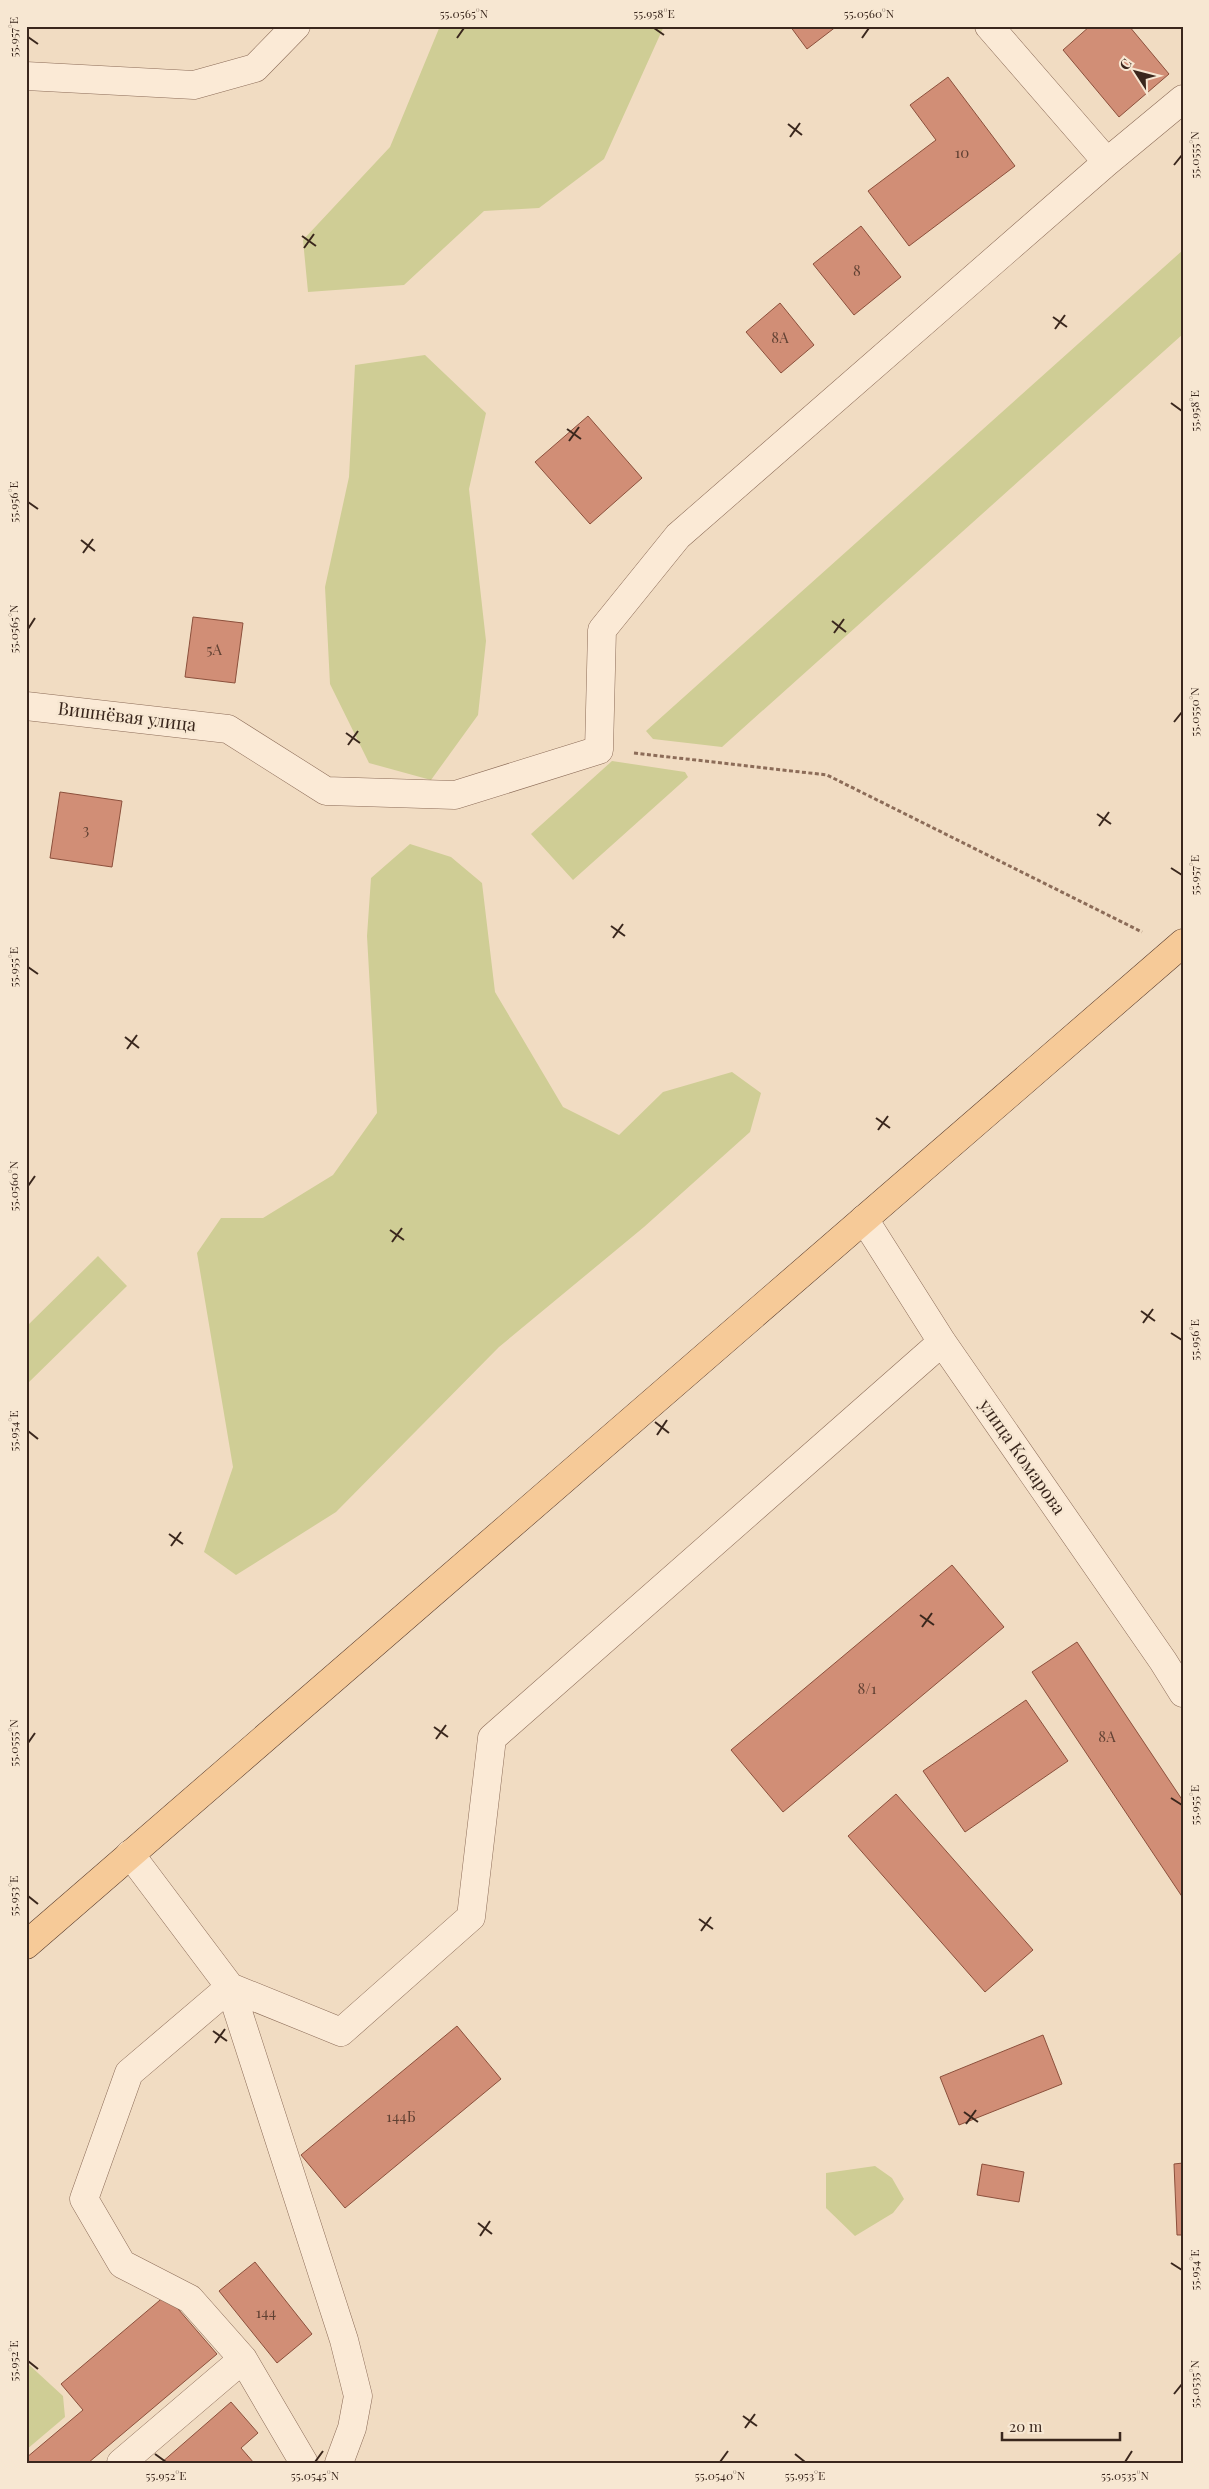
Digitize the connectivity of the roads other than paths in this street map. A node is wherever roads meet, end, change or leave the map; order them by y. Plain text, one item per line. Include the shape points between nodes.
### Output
1 (296, 26) edge
2 (989, 26) edge
3 (26, 76) edge
4 (1183, 99) edge
5 (1107, 162) junction
6 (26, 706) edge
7 (1179, 946) edge
8 (864, 1219) junction
9 (942, 1342) junction
10 (1183, 1693) edge
11 (130, 1854) junction
12 (26, 1945) edge
13 (230, 1986) junction
14 (243, 2359) junction
15 (121, 2463) edge
16 (304, 2463) edge
17 (339, 2463) edge

1 - 3 street via 255,68 194,85
2 - 5 street
4 - 5 street
5 - 6 street, Вишнёвая улица via 678,536 602,630 599,750 455,795 326,791 228,729
7 - 8 main road
8 - 9 street, улица Комарова
8 - 11 main road
9 - 10 street, улица Комарова
9 - 13 street via 492,1738 471,1917 341,2032
11 - 12 main road
11 - 13 street
13 - 14 street via 129,2073 84,2199 122,2264 190,2299
13 - 17 street via 344,2340 358,2396 352,2428
14 - 15 street
14 - 16 street

